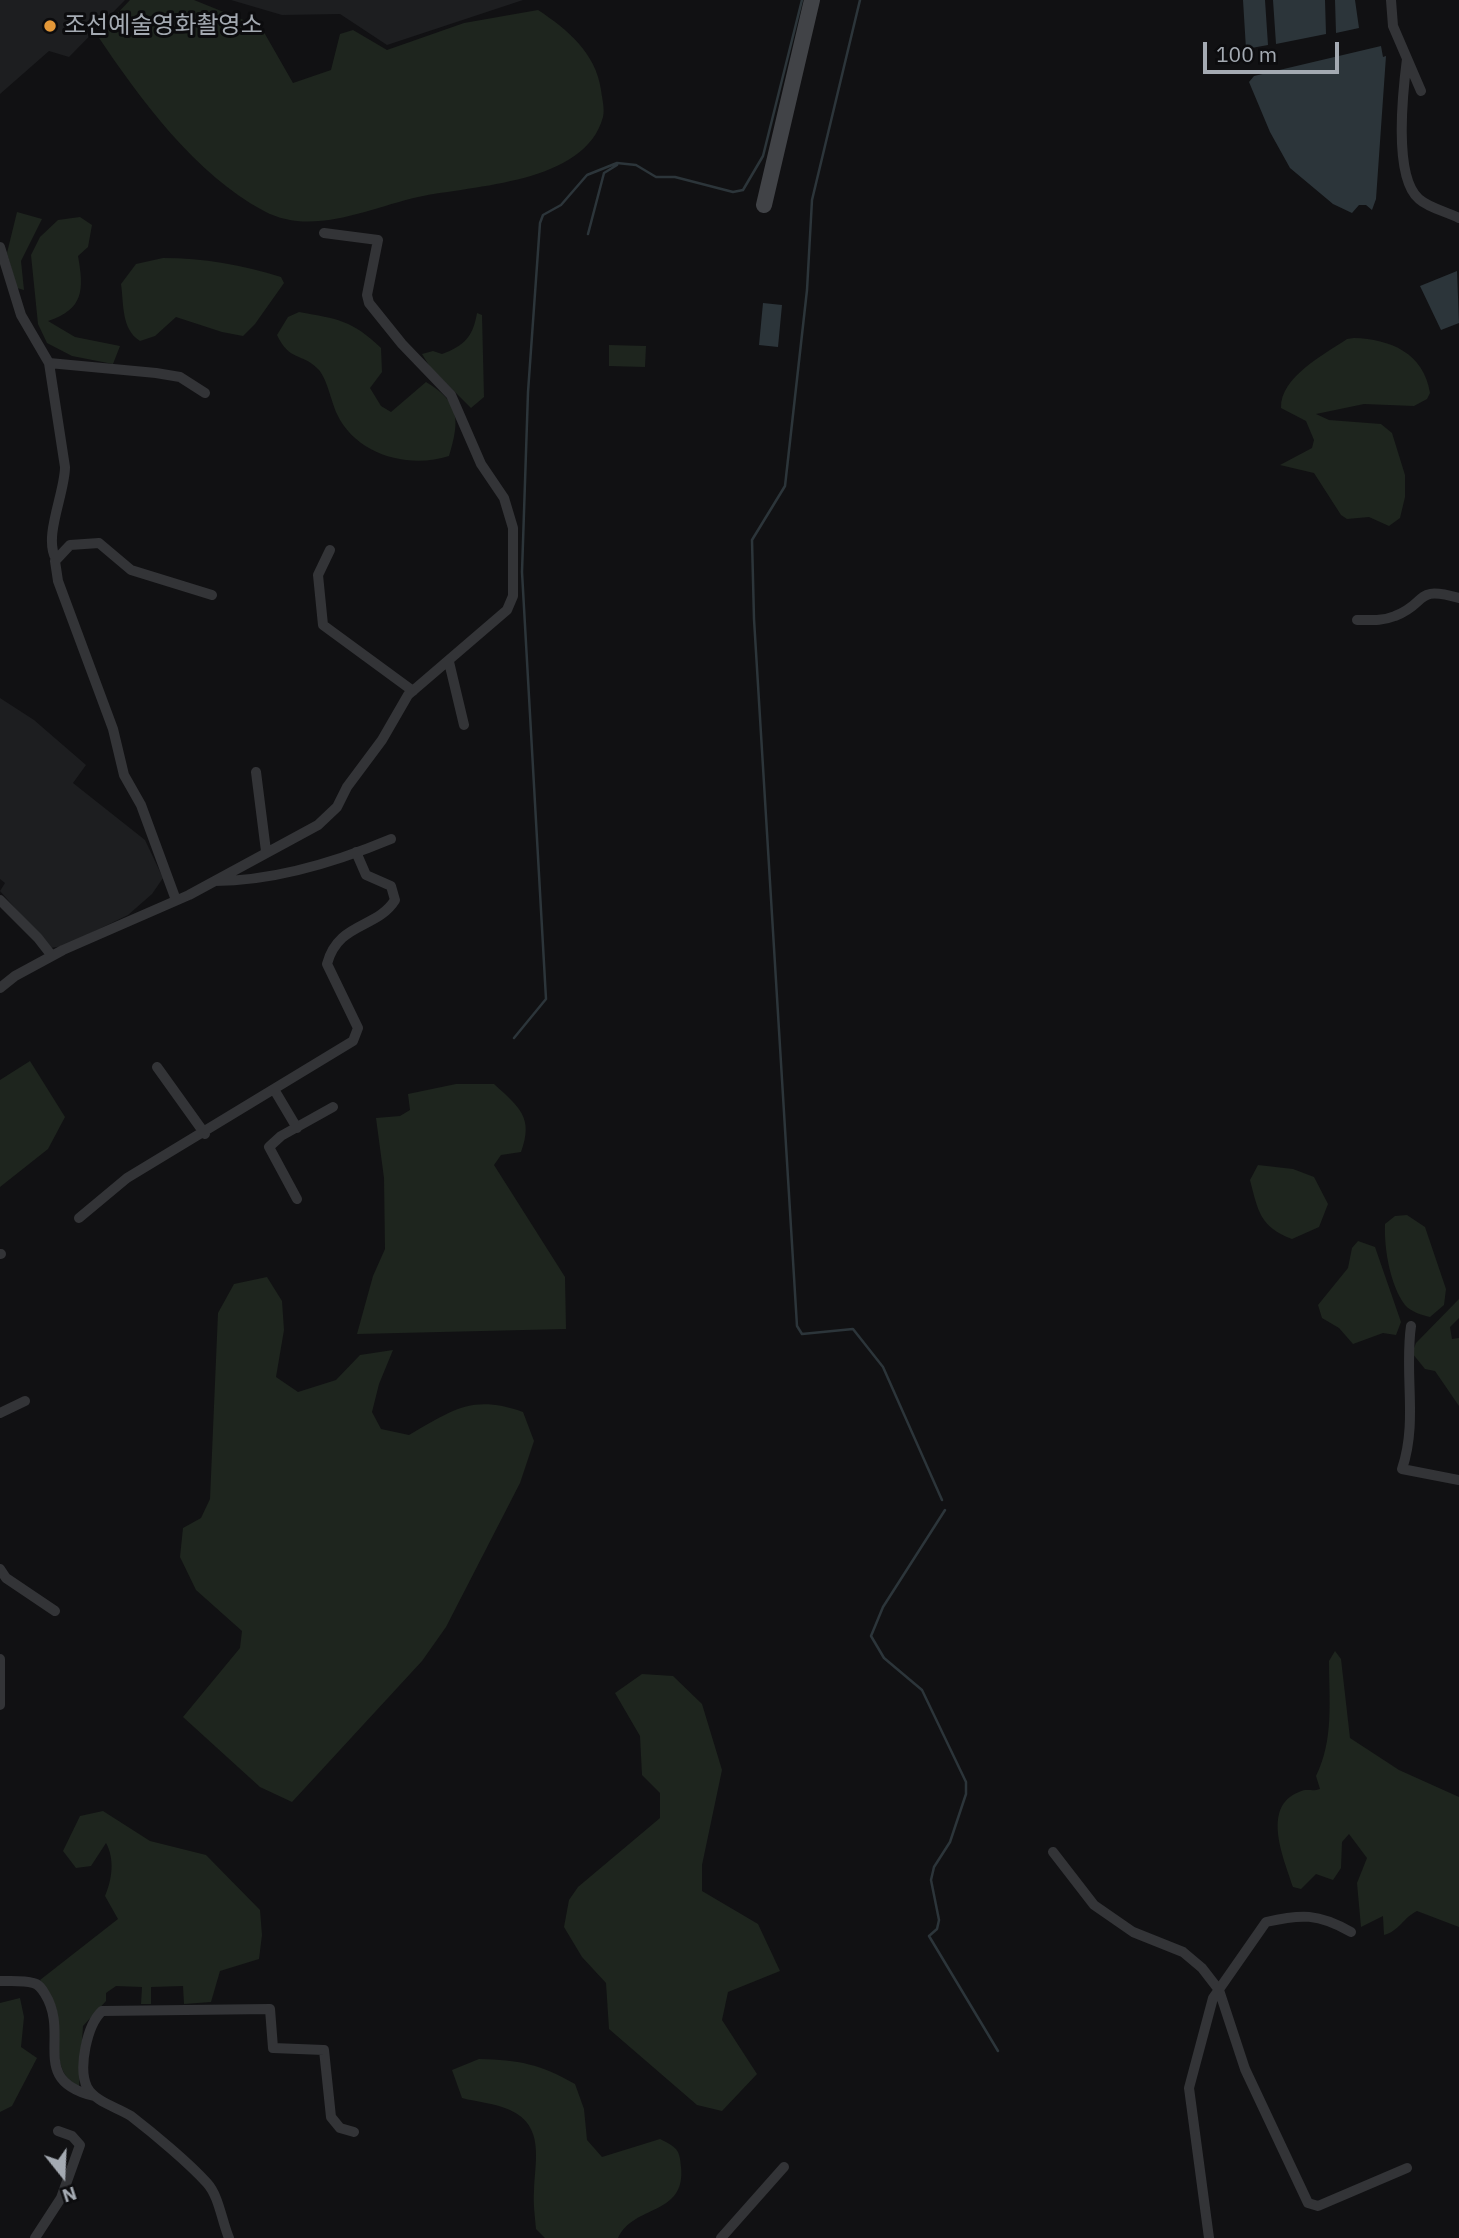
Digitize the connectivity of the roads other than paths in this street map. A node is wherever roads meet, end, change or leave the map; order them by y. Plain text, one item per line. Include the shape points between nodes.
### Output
1 (812, 0) edge
2 (1391, 0) edge
3 (1407, 59) junction
4 (1421, 90) dead end
5 (764, 205) dead end
6 (1459, 218) edge
7 (324, 233) dead end
8 (0, 247) edge
9 (49, 363) junction
10 (205, 393) dead end
11 (330, 550) dead end
12 (56, 559) junction
13 (212, 595) dead end
14 (1459, 598) edge
15 (1357, 620) dead end
16 (449, 662) junction
17 (413, 691) junction
18 (464, 725) dead end
19 (256, 772) dead end
20 (391, 839) dead end
21 (266, 851) junction
22 (356, 852) junction
23 (212, 881) junction
24 (0, 900) edge
25 (176, 900) junction
26 (52, 956) junction
27 (0, 988) edge
28 (157, 1067) dead end
29 (275, 1091) junction
30 (333, 1107) dead end
31 (297, 1128) junction
32 (205, 1134) junction
33 (297, 1199) dead end
34 (79, 1218) dead end
35 (1411, 1326) dead end
36 (25, 1401) dead end
37 (0, 1413) edge
38 (1459, 1480) edge
39 (0, 1569) edge
40 (55, 1611) dead end
41 (0, 1659) edge
42 (0, 1705) edge
43 (1053, 1852) dead end
44 (1351, 1932) dead end
45 (0, 1981) edge
46 (1219, 1990) junction
47 (94, 2096) junction
48 (58, 2132) dead end
49 (354, 2132) dead end
50 (784, 2167) dead end
51 (1407, 2168) dead end
52 (35, 2238) edge
53 (229, 2238) edge
54 (721, 2238) edge
55 (1209, 2238) edge

1 - 5 main road
2 - 3 street via 1393,26
3 - 4 street
3 - 6 street via 1403,136 1408,180 1419,200
7 - 16 street via 378,240 369,303 451,395 481,464 510,513 513,596 507,610
8 - 9 street via 21,314
9 - 10 street via 180,377
9 - 12 street via 65,467 50,540
11 - 17 street via 318,575 323,625
12 - 13 street via 70,545 99,543 131,570
12 - 25 street via 58,580 113,729 124,775 141,805
14 - 15 street via 1438,591 1395,616
16 - 17 street
16 - 18 street
17 - 21 street via 331,815
19 - 21 street
20 - 22 street
21 - 23 street
22 - 23 street via 246,881
22 - 29 street via 366,875 391,886 395,900 337,940 330,953 327,964 356,1021 357,1036
23 - 25 street
24 - 26 street
25 - 26 street
26 - 27 street
28 - 32 street
29 - 31 street
29 - 32 street
30 - 31 street
31 - 33 street via 269,1147
32 - 34 street via 127,1178
35 - 38 street via 1411,1428 1402,1469
36 - 37 street
39 - 40 street
41 - 42 street
43 - 46 street via 1094,1905 1133,1932 1183,1952
44 - 46 street via 1324,1918 1307,1916 1266,1922
45 - 47 street via 40,1986 53,2014 55,2067 61,2082
46 - 51 street via 1245,2069 1308,2203 1318,2206
46 - 55 street via 1207,2015 1189,2088
47 - 49 street via 84,2068 89,2034 102,2011 270,2009 273,2048 324,2050 331,2118 340,2128
47 - 53 street via 149,2130 207,2183
48 - 52 street via 72,2136 80,2145 61,2198
50 - 54 street

